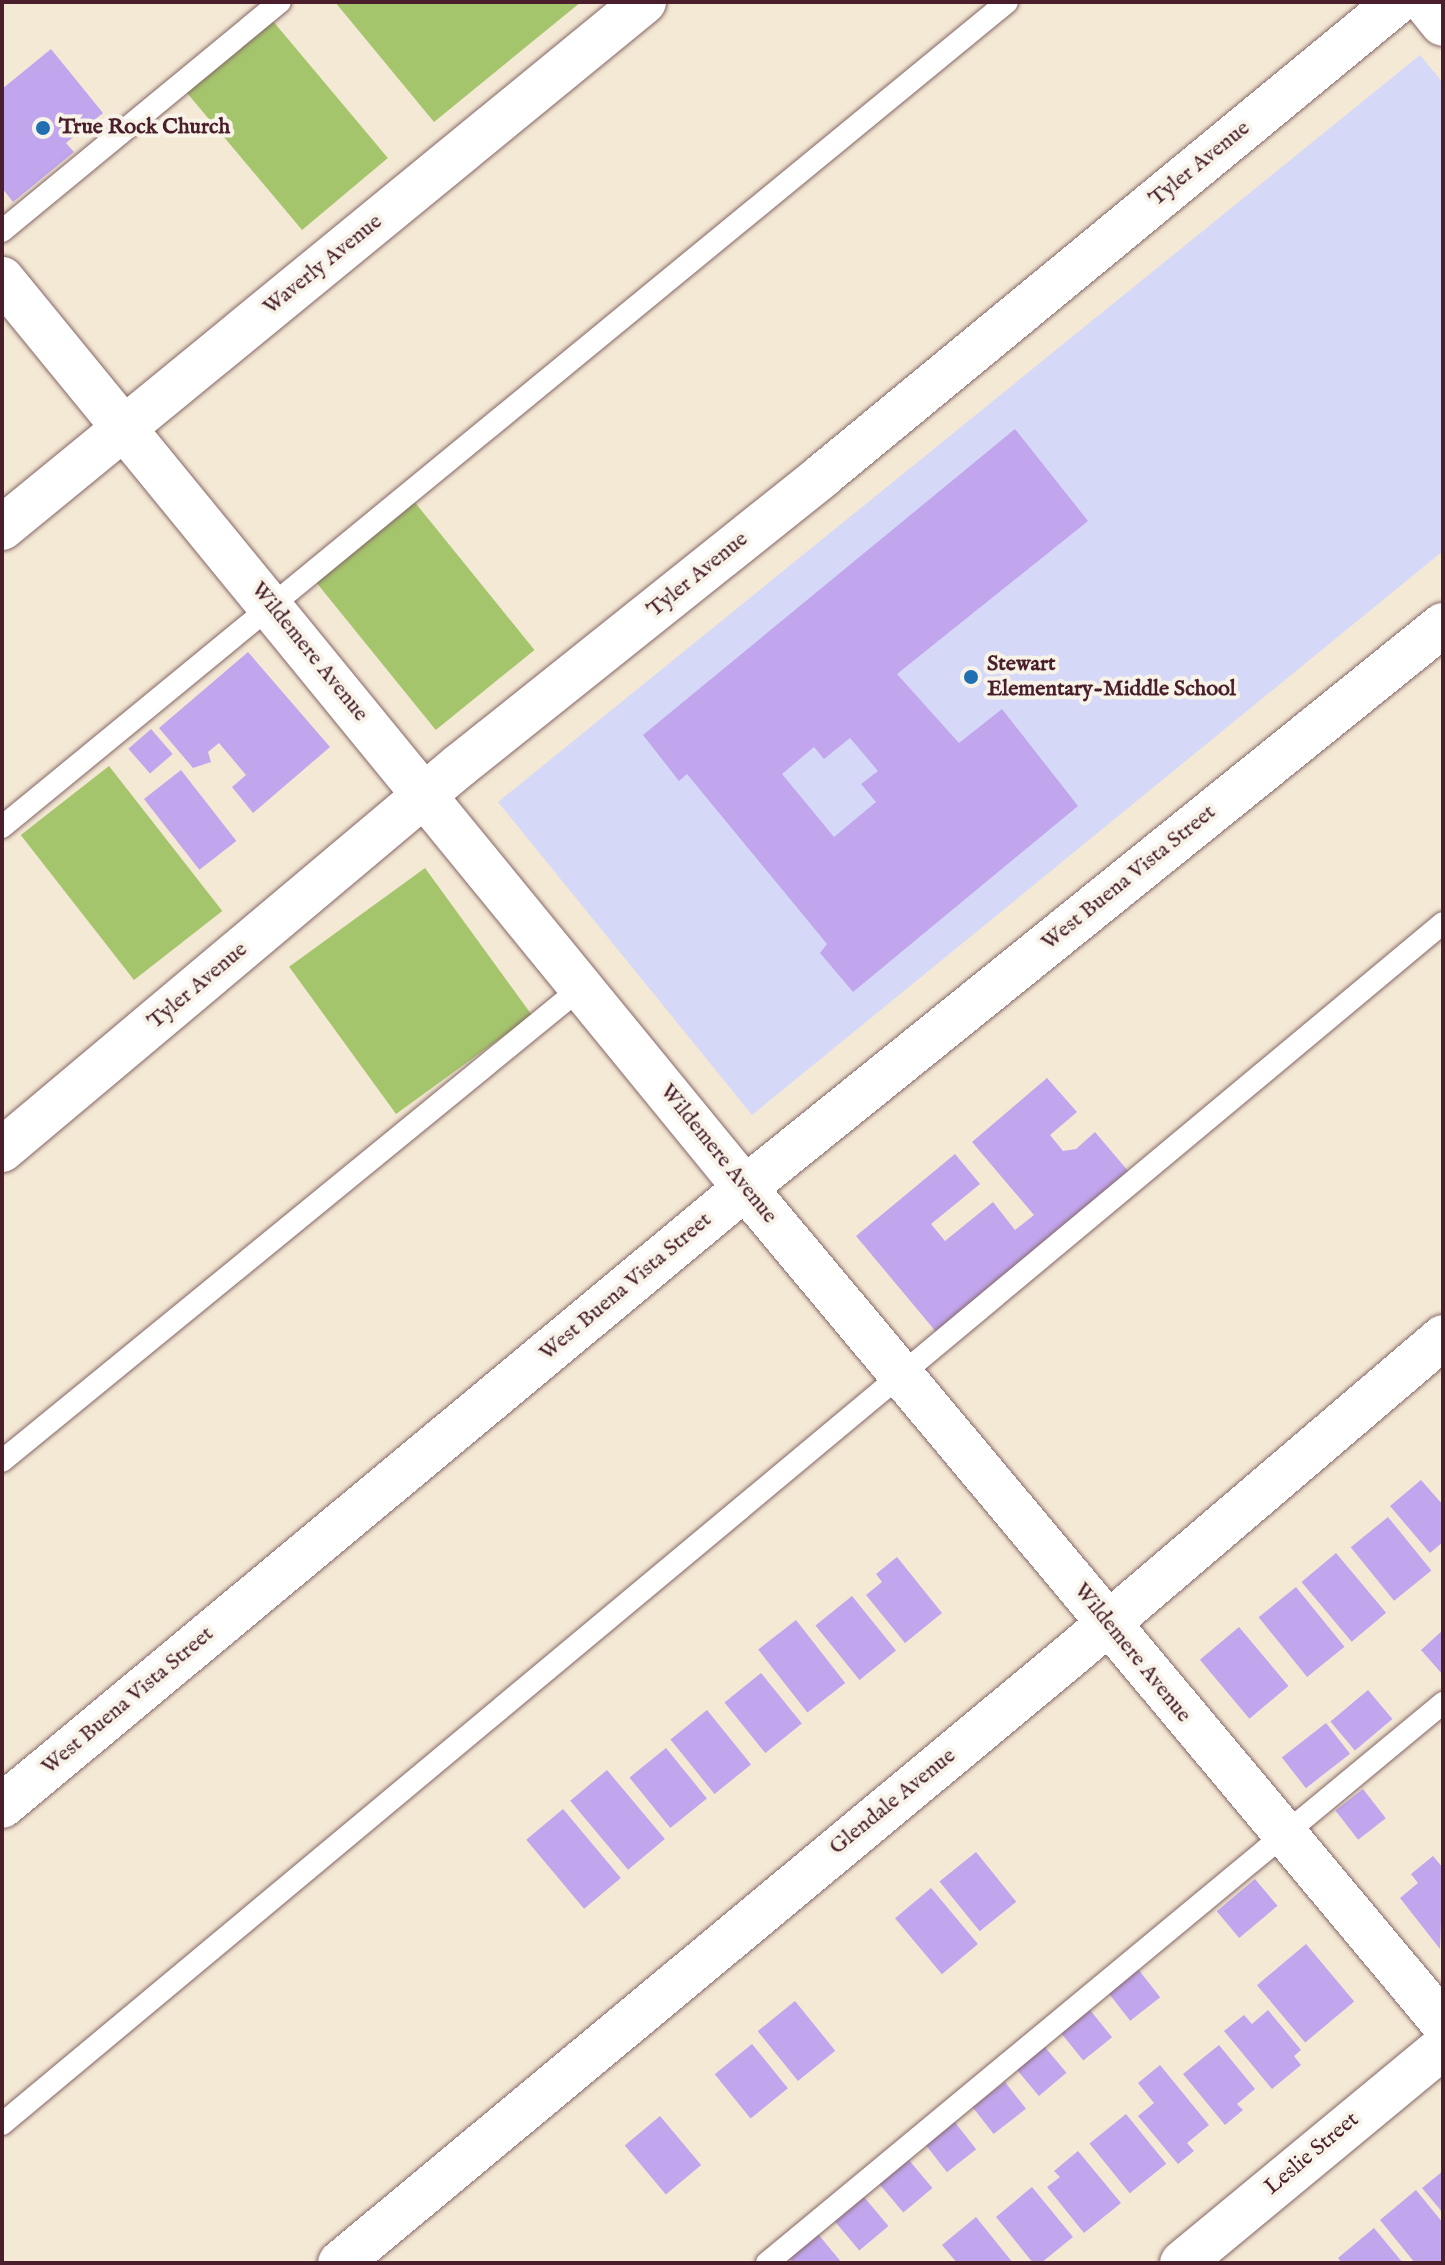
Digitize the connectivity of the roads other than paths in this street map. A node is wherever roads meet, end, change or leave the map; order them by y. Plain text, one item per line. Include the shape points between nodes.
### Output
1 (280, 2) edge
2 (644, 2) edge
3 (1007, 2) edge
4 (1397, 2) edge
5 (1425, 2) edge
6 (1443, 24) edge
7 (2, 231) edge
8 (2, 279) edge
9 (125, 428) junction
10 (2, 528) edge
11 (270, 604) junction
12 (1443, 625) edge
13 (426, 795) junction
14 (2, 827) edge
15 (1443, 923) edge
16 (582, 987) junction
17 (2, 1150) edge
18 (745, 1188) junction
19 (1443, 1337) edge
20 (900, 1375) junction
21 (2, 1461) edge
22 (1107, 1622) junction
23 (1443, 1703) edge
24 (2, 1806) edge
25 (1285, 1835) junction
26 (1443, 2023) edge
27 (1443, 2047) edge
28 (2, 2124) edge
29 (340, 2263) edge
30 (767, 2263) edge
31 (1182, 2263) edge

1 - 7 lane
2 - 9 street, Waverly Avenue
3 - 11 lane
4 - 13 street, Tyler Avenue
5 - 6 street
8 - 9 street, Wildemere Avenue
9 - 10 street, Waverly Avenue
9 - 11 street, Wildemere Avenue
11 - 13 street, Wildemere Avenue
11 - 14 lane
12 - 18 street, West Buena Vista Street
13 - 16 street, Wildemere Avenue
13 - 17 street, Tyler Avenue
15 - 20 lane
16 - 18 street, Wildemere Avenue
16 - 21 lane
18 - 20 street, Wildemere Avenue
18 - 24 street, West Buena Vista Street
19 - 22 street, Glendale Avenue
20 - 22 street, Wildemere Avenue
20 - 28 lane
22 - 25 street, Wildemere Avenue
22 - 29 street, Glendale Avenue
23 - 25 lane
25 - 26 street, Wildemere Avenue
25 - 30 lane
27 - 31 street, Leslie Street

